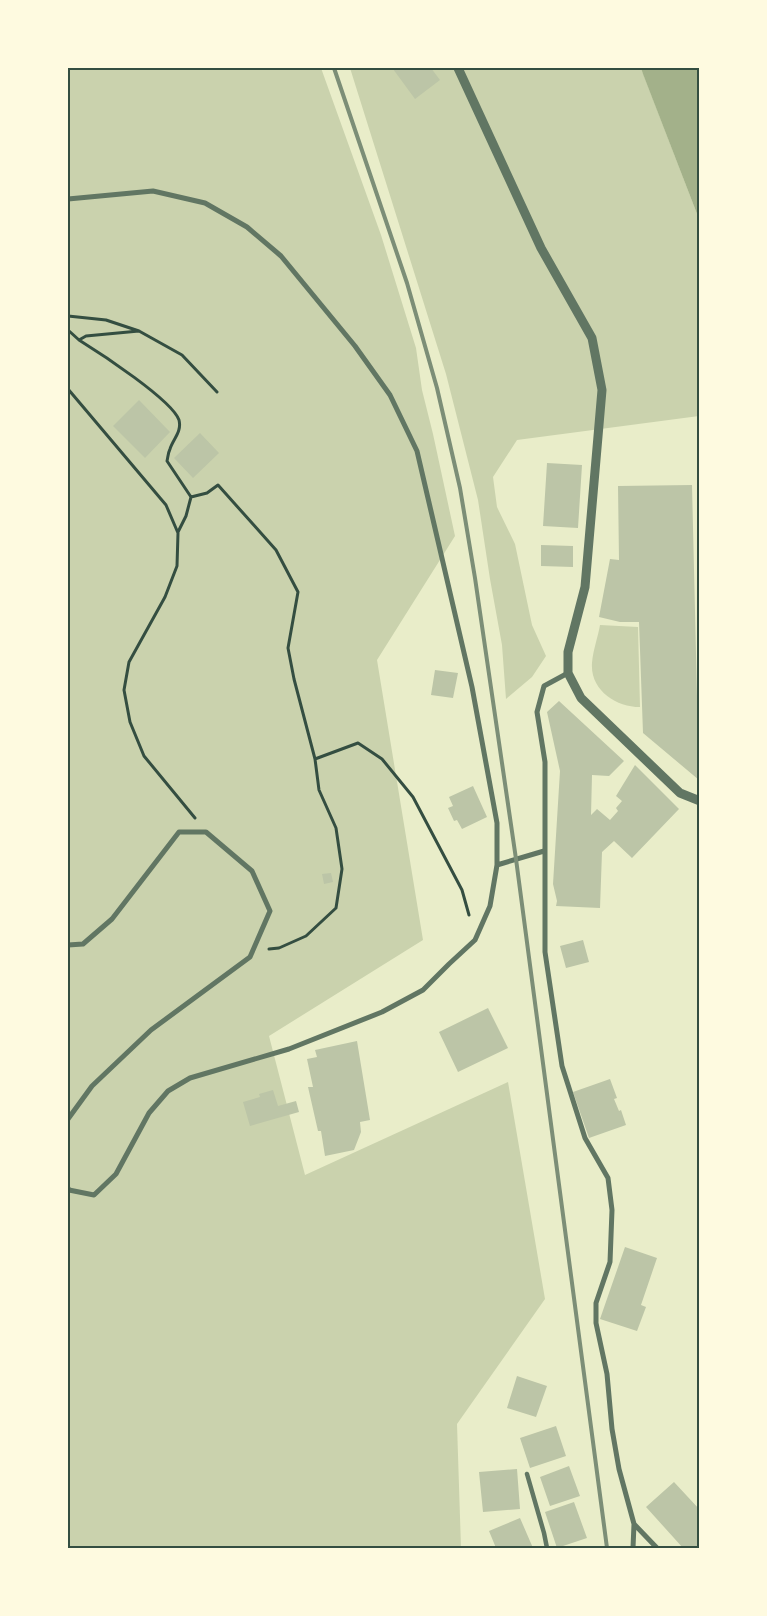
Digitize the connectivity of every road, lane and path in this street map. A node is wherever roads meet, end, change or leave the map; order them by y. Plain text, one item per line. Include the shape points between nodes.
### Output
1 (458, 68) edge
2 (68, 199) edge
3 (68, 316) edge
4 (68, 330) edge
5 (139, 332) junction
6 (79, 340) junction
7 (68, 388) edge
8 (217, 392) dead end
9 (191, 498) junction
10 (178, 533) junction
11 (568, 673) junction
12 (315, 759) junction
13 (698, 800) edge
14 (206, 832) junction
15 (544, 851) junction
16 (497, 865) junction
17 (475, 940) junction
18 (68, 945) edge
19 (253, 950) junction
20 (68, 1119) edge
21 (68, 1188) edge
22 (527, 1474) dead end
23 (634, 1524) junction
24 (547, 1548) edge
25 (633, 1548) edge
26 (657, 1548) edge

1 - 11 street via 541,248 592,338 602,390 586,586 568,652
2 - 16 street via 153,191 205,203 247,227 281,256 355,346 390,395 416,451 472,687 497,823
3 - 5 path via 106,320
4 - 6 path
5 - 6 path via 86,336
5 - 8 path via 182,354
6 - 9 path via 172,409 179,421 179,432 167,460
7 - 10 path via 166,505
9 - 10 path
9 - 12 path via 218,485 276,550 298,592 288,648
10 - 14 path via 177,566 129,662 124,690 130,722 144,756
11 - 13 street via 581,698 680,793
11 - 15 street via 544,686 537,712 544,762
12 - 17 path via 358,743 382,759 413,797 462,890
12 - 19 path via 319,790 336,828 342,870 336,908 306,936 279,948
14 - 18 street via 179,832 112,919 83,944
14 - 19 street via 252,871 270,911
15 - 16 street
15 - 23 street via 545,952 562,1066 586,1138 608,1178 612,1210 610,1262 596,1303 596,1323 607,1374 619,1469
16 - 17 street via 490,906
17 - 21 street via 423,990 382,1012 289,1049 190,1078 168,1091 149,1113 116,1174 94,1195
19 - 20 street via 250,957 151,1030 92,1086
22 - 24 street
23 - 25 street
23 - 26 street

